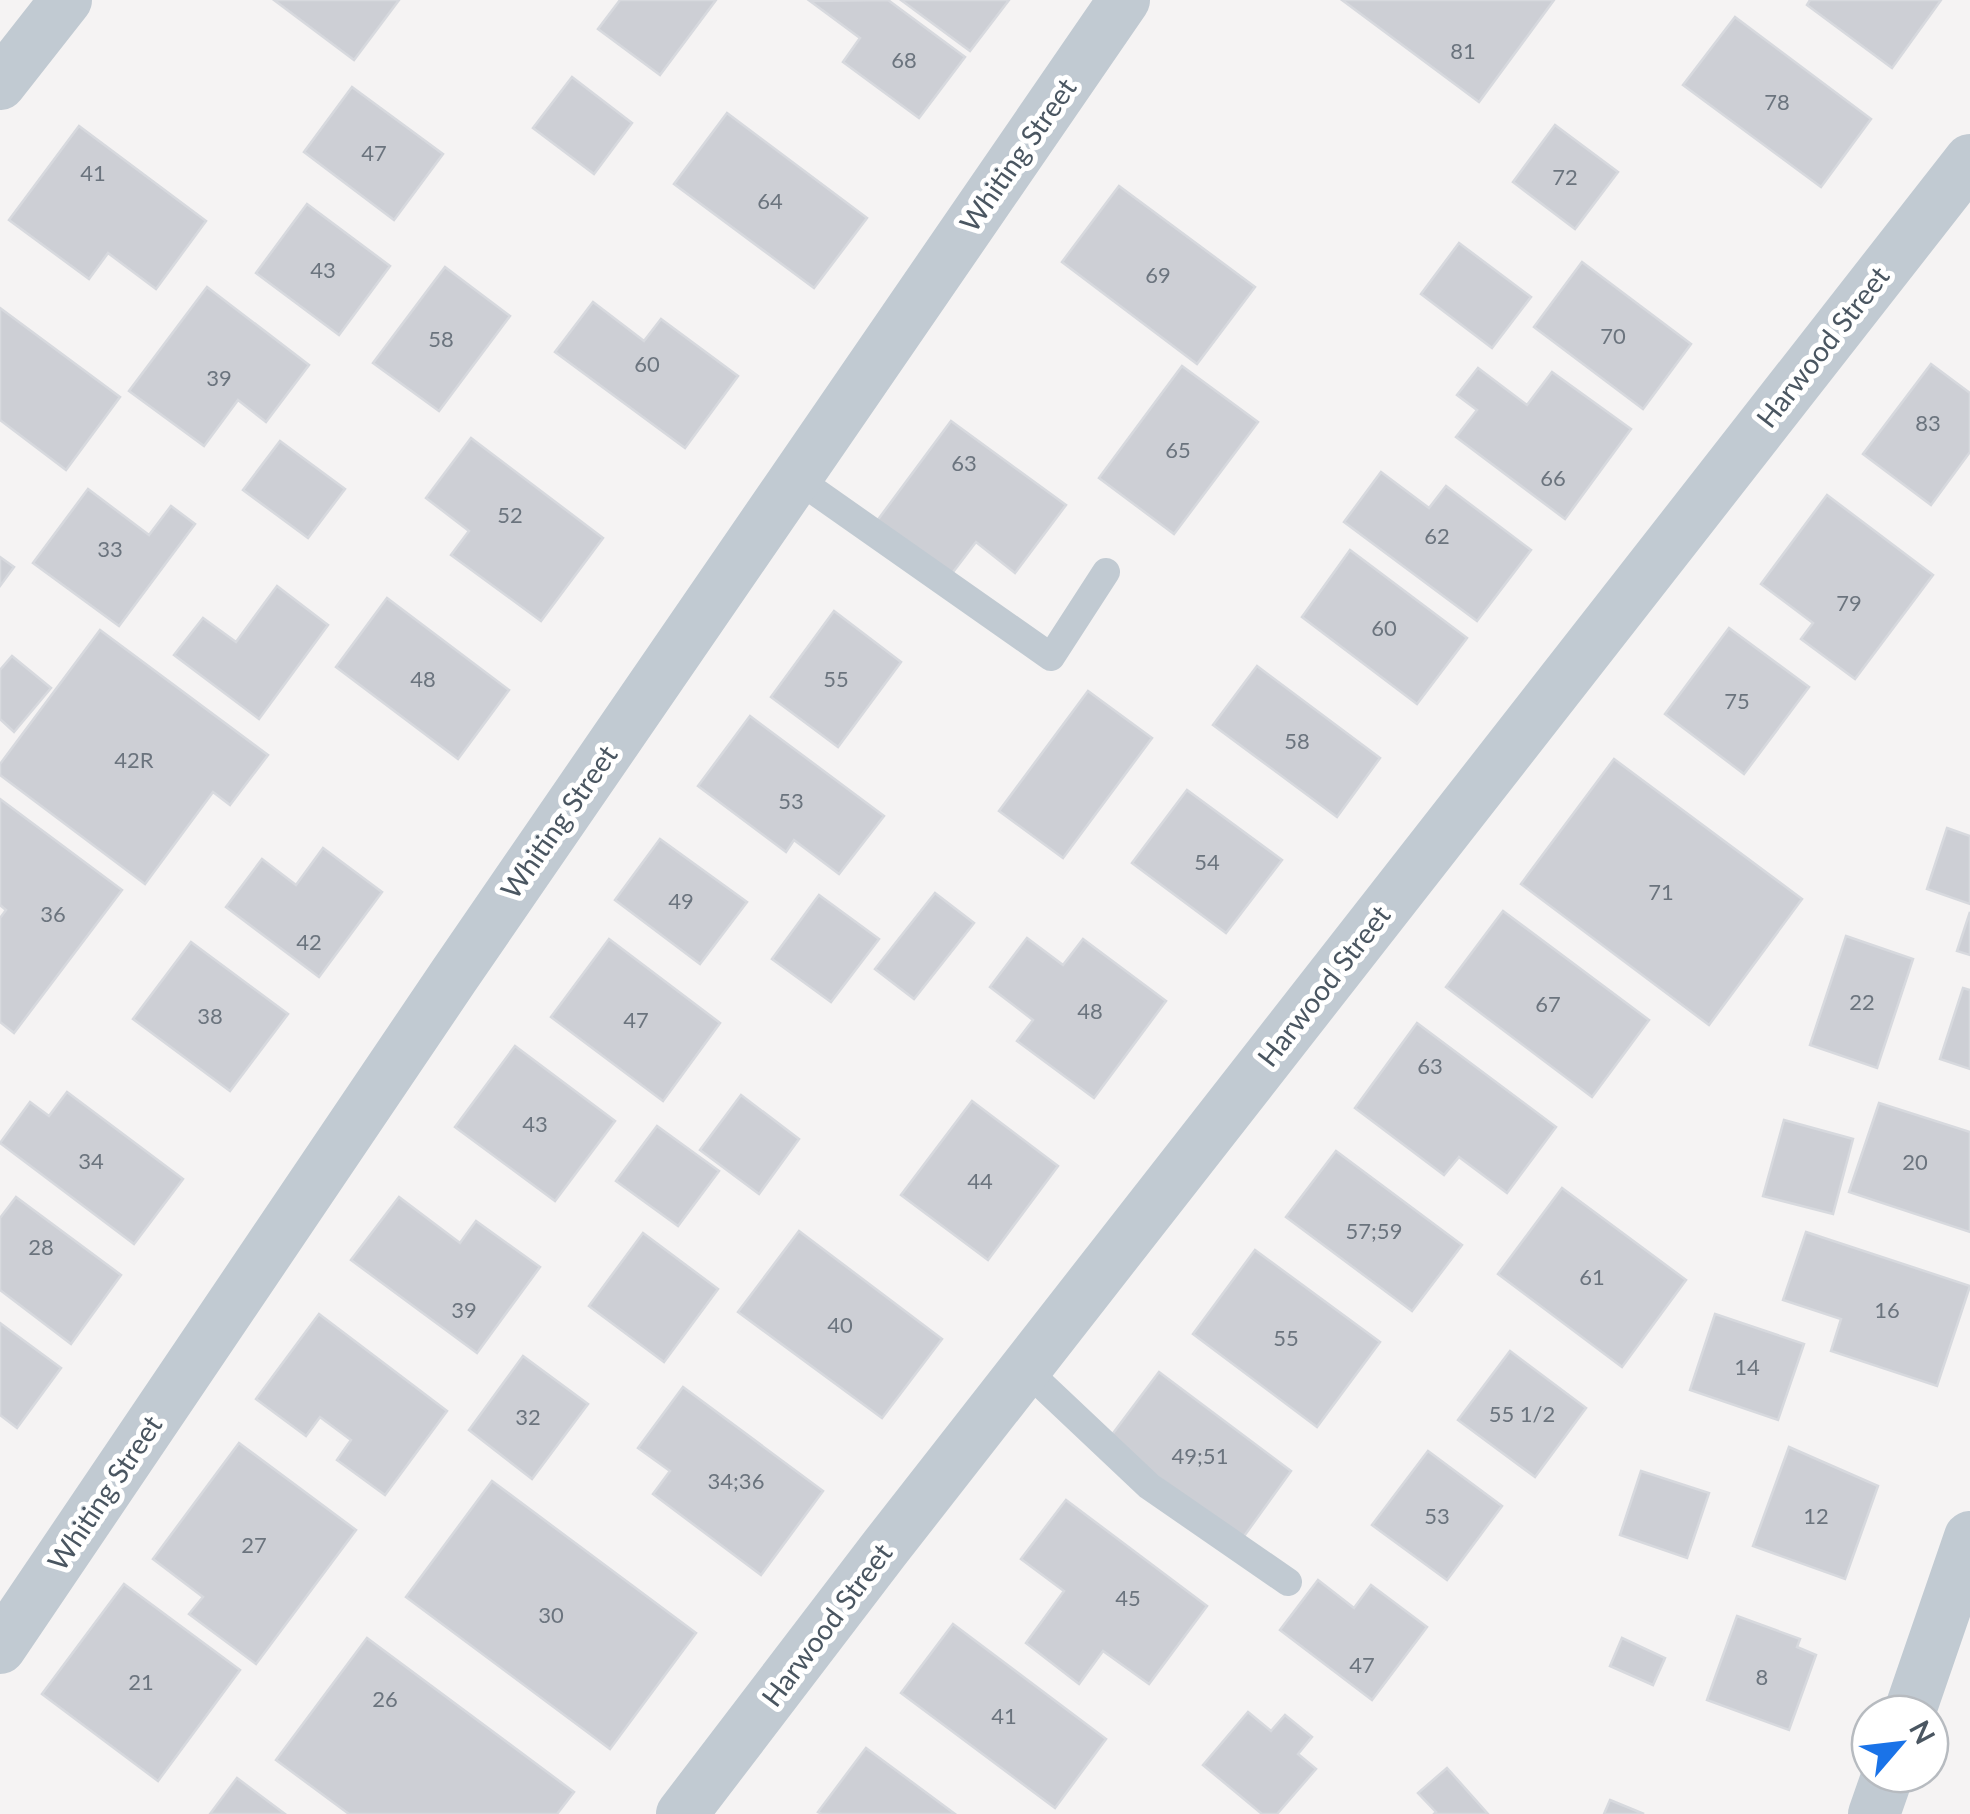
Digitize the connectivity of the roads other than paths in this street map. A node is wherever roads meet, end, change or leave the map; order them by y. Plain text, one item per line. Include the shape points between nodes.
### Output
1 (66, 0) edge
2 (1124, 0) edge
3 (0, 84) edge
4 (1970, 160) edge
5 (796, 478) junction
6 (1106, 572) dead end
7 (1025, 1368) junction
8 (1970, 1537) edge
9 (1288, 1582) dead end
10 (0, 1648) edge
11 (1916, 1694) edge
12 (682, 1814) edge

1 - 3 street
2 - 5 street, Whiting Street
4 - 7 street, Harwood Street
5 - 6 lane via 1052,657
5 - 10 street, Whiting Street
7 - 9 lane via 1148,1486
7 - 12 street, Harwood Street
8 - 11 street

